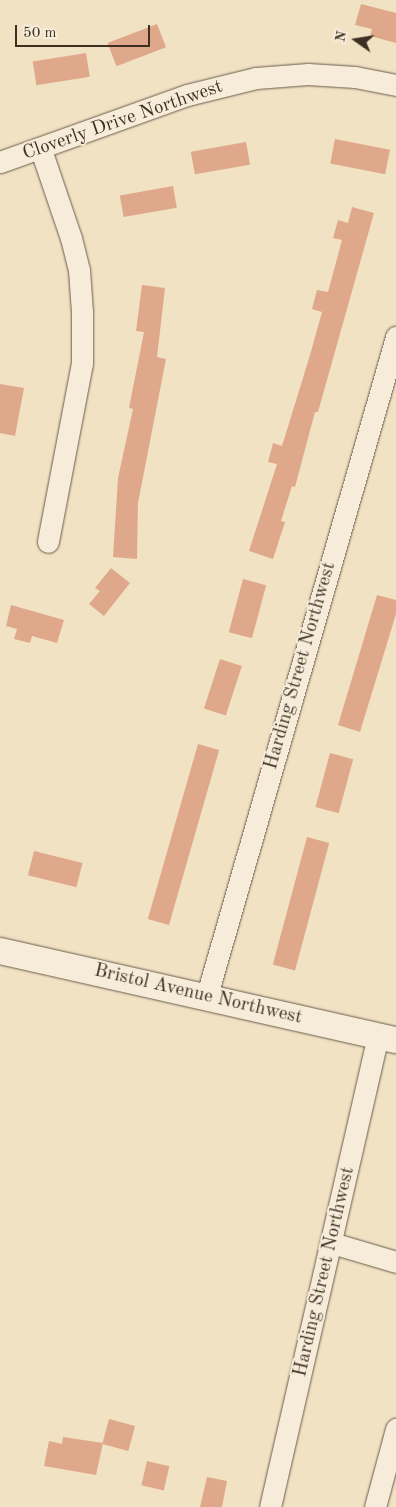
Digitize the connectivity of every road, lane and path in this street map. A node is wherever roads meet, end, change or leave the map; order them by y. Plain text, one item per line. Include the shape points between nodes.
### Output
1 (396, 85) edge
2 (41, 150) junction
3 (0, 162) edge
4 (396, 337) edge
5 (48, 542) dead end
6 (0, 951) edge
7 (207, 995) junction
8 (387, 1038) edge
9 (332, 1243) junction
10 (396, 1262) edge
11 (396, 1429) edge
12 (270, 1507) edge
13 (375, 1507) edge

1 - 2 street, Cloverly Drive Northwest via 355,77 308,74 256,78 187,95
2 - 3 street, Cloverly Drive Northwest
2 - 5 street via 71,238 79,270 82,312 82,363
4 - 7 street, Harding Street Northwest
6 - 7 street, Bristol Avenue Northwest
7 - 8 street, Bristol Avenue Northwest
8 - 9 street, Harding Street Northwest
9 - 10 street
9 - 12 street, Harding Street Northwest
11 - 13 street

